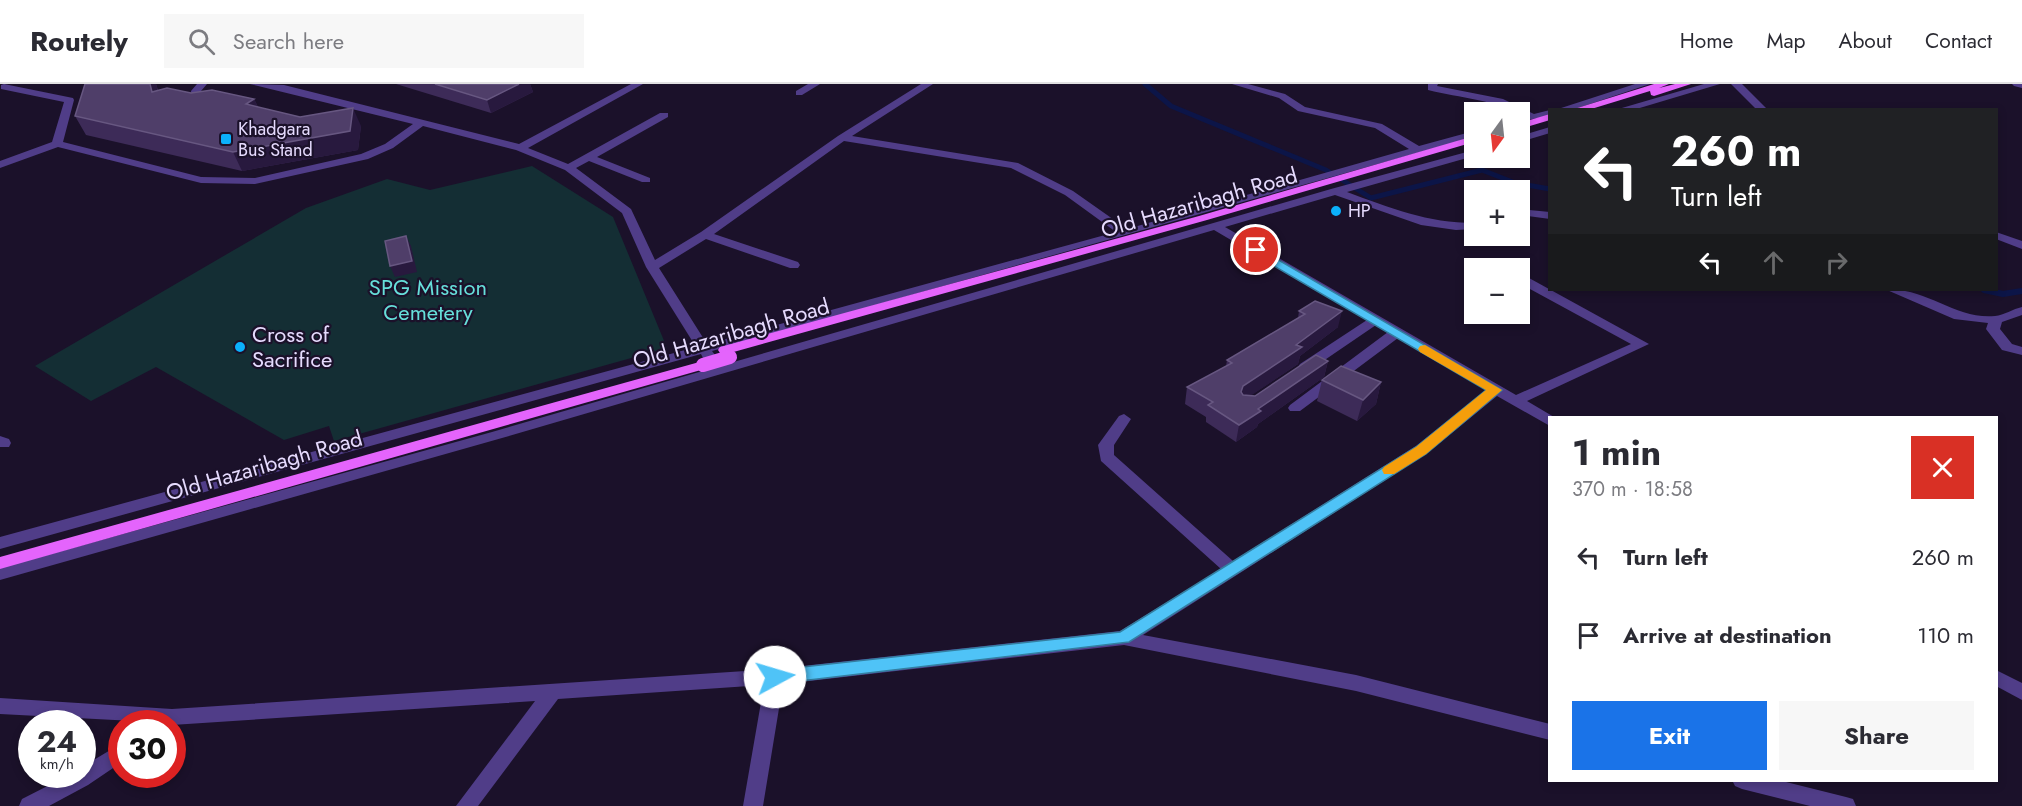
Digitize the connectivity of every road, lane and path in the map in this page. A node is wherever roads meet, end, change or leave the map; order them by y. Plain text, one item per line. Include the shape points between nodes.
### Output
1 (202, 84) edge
2 (255, 84) edge
3 (321, 84) edge
4 (638, 84) edge
5 (815, 84) edge
6 (928, 84) edge
7 (1237, 84) edge
8 (1433, 84) edge
9 (1645, 84) edge
10 (1664, 84) edge
11 (1686, 84) edge
12 (1715, 84) edge
13 (1736, 84) edge
14 (2017, 84) edge
15 (2022, 85) edge
16 (5, 86) edge
17 (304, 93) junction
18 (800, 93) dead end
19 (197, 99) edge
20 (1567, 108) edge
21 (1583, 108) edge
22 (1608, 108) edge
23 (1627, 108) edge
24 (1761, 108) edge
25 (382, 113) junction
26 (664, 115) dead end
27 (1548, 115) edge
28 (1548, 116) edge
29 (1533, 117) junction
30 (357, 118) dead end
31 (1530, 118) edge
32 (1530, 122) edge
33 (421, 123) junction
34 (1548, 126) edge
35 (1530, 131) edge
36 (1548, 131) edge
37 (1530, 136) edge
38 (1464, 137) edge
39 (842, 138) junction
40 (1464, 142) edge
41 (57, 144) junction
42 (520, 148) junction
43 (1464, 149) edge
44 (1418, 150) junction
45 (1464, 155) edge
46 (588, 157) junction
47 (0, 165) edge
48 (569, 168) junction
49 (646, 180) dead end
50 (1341, 182) junction
51 (1530, 213) edge
52 (1548, 216) edge
53 (1464, 226) edge
54 (1216, 227) junction
55 (1125, 233) junction
56 (705, 235) junction
57 (1998, 236) edge
58 (2022, 245) edge
59 (794, 265) dead end
60 (652, 267) junction
61 (1530, 284) edge
62 (1896, 291) edge
63 (2022, 311) edge
64 (1375, 320) junction
65 (1996, 320) junction
66 (1396, 333) junction
67 (2022, 351) edge
68 (702, 357) junction
69 (718, 371) junction
70 (1295, 374) edge
71 (1495, 390) junction
72 (1515, 401) junction
73 (1295, 408) dead end
74 (1124, 419) dead end
75 (1548, 420) edge
76 (0, 543) edge
77 (0, 553) edge
78 (0, 563) edge
79 (1232, 569) junction
80 (0, 574) edge
81 (1124, 638) junction
82 (775, 677) junction
83 (1998, 678) edge
84 (553, 692) junction
85 (2022, 692) edge
86 (0, 706) edge
87 (108, 715) edge
88 (186, 719) edge
89 (1548, 731) edge
90 (108, 760) edge
91 (1750, 782) edge
92 (29, 806) edge
93 (465, 806) edge
94 (753, 806) edge
95 (1846, 806) edge

1 - 19 street via 196,92
2 - 17 street
3 - 17 street
4 - 42 street
5 - 18 street
6 - 39 street
7 - 44 street via 1272,92 1309,111 1378,126
8 - 29 street via 1431,88 1499,101
9 - 20 street
10 - 21 main road
11 - 22 main road
12 - 23 street
13 - 24 street
14 - 15 street
16 - 41 street via 69,100
17 - 25 street
25 - 30 street
25 - 33 street
26 - 46 street
27 - 29 street
28 - 32 main road
29 - 31 street
33 - 41 street via 389,146 364,157 255,181 223,183
33 - 42 street
34 - 35 main road
36 - 37 street
38 - 44 street
39 - 55 street via 1014,165 1069,193
39 - 56 street
40 - 50 main road, Old Hazaribagh Road
41 - 47 street
42 - 48 street
43 - 50 main road, Old Hazaribagh Road
44 - 50 street
45 - 50 street
46 - 48 street
46 - 49 street
48 - 60 street via 627,211
50 - 53 street via 1409,218
50 - 54 street
50 - 55 street
50 - 68 main road, Old Hazaribagh Road, bridge via 1210,223 727,354
51 - 52 street
54 - 64 street
54 - 69 street
55 - 68 street
56 - 59 street
56 - 60 street
57 - 58 street
60 - 68 street
61 - 72 street via 1642,344
62 - 65 street via 1948,312
63 - 65 street
64 - 66 street
64 - 70 street
65 - 67 street via 1993,329 2007,347
66 - 71 street
66 - 73 street
68 - 69 street
68 - 76 street
68 - 77 main road, Old Hazaribagh Road
68 - 78 main road, Old Hazaribagh Road
69 - 80 street
71 - 72 street
71 - 79 street via 1421,450
72 - 75 street
74 - 79 street via 1106,445 1106,457
79 - 81 street
81 - 82 street
81 - 89 street via 1356,683
82 - 84 street
82 - 94 street
83 - 85 street
84 - 88 street
84 - 93 street
86 - 87 street
90 - 92 street
91 - 95 street

